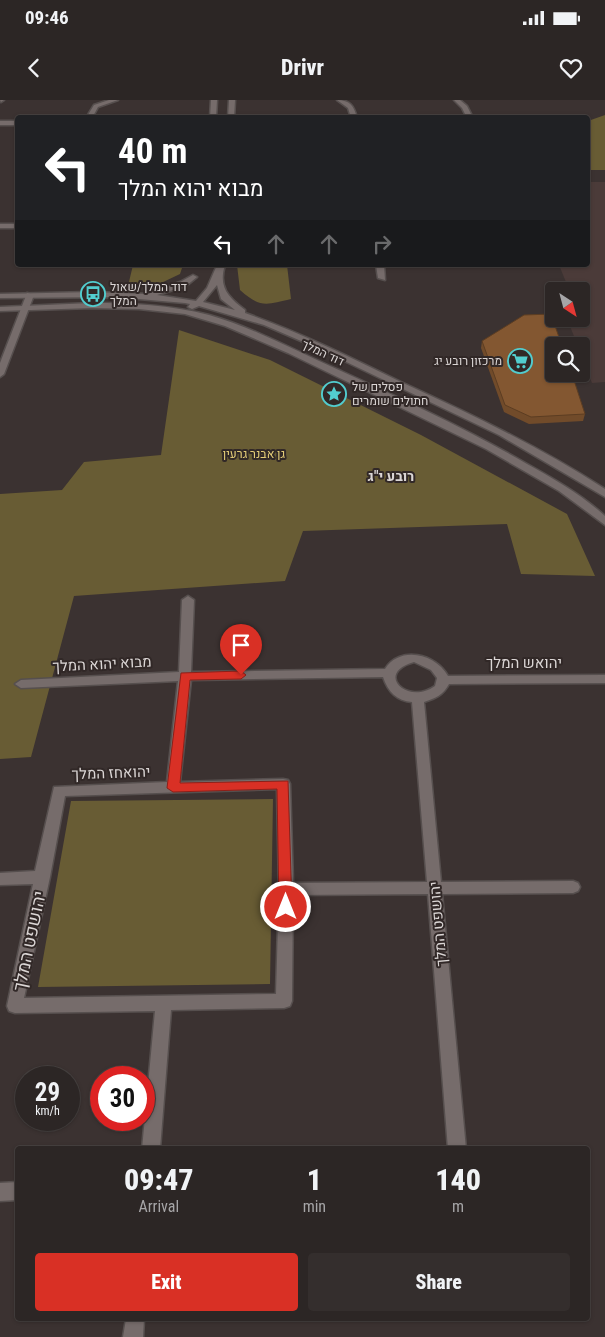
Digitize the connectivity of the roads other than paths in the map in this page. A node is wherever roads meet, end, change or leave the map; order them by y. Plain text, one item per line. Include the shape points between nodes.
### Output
1 (115, 100) edge
2 (214, 100) edge
3 (232, 100) edge
4 (340, 100) edge
5 (457, 100) edge
6 (92, 115) edge
7 (213, 115) edge
8 (231, 115) edge
9 (353, 115) edge
10 (469, 115) edge
11 (15, 123) edge
12 (0, 124) edge
13 (0, 226) edge
14 (15, 226) edge
15 (220, 267) edge
16 (380, 267) edge
17 (218, 277) junction
18 (382, 278) dead end
19 (30, 295) junction
20 (0, 296) edge
21 (143, 296) junction
22 (184, 301) junction
23 (198, 304) junction
24 (0, 309) edge
25 (26, 309) junction
26 (184, 312) junction
27 (249, 317) junction
28 (0, 374) edge
29 (603, 491) edge
30 (605, 522) edge
31 (188, 600) dead end
32 (389, 673) junction
33 (185, 676) junction
34 (605, 679) edge
35 (443, 680) junction
36 (20, 684) dead end
37 (418, 698) junction
38 (173, 788) junction
39 (43, 877) junction
40 (0, 879) edge
41 (573, 886) dead end
42 (434, 887) junction
43 (286, 889) junction
44 (164, 1003) junction
45 (152, 1146) edge
46 (457, 1146) edge
47 (15, 1191) edge
48 (0, 1192) edge
49 (135, 1321) edge
50 (133, 1337) edge

1 - 6 street via 96,106
2 - 7 street
3 - 8 street
4 - 9 street via 351,106
5 - 10 street
11 - 12 street
13 - 14 street
15 - 17 street
16 - 18 street
17 - 23 street
17 - 27 street via 224,297
19 - 20 street, דוד המלך
19 - 21 street, דוד המלך
19 - 25 street
21 - 22 street, דוד המלך
21 - 22 street via 164,292 194,274
22 - 23 street, דוד המלך
22 - 26 street
23 - 26 street
23 - 27 street, דוד המלך
24 - 25 street, דוד המלך
25 - 26 street, דוד המלך via 121,307
25 - 28 street
26 - 30 street, דוד המלך via 259,337 428,415 495,449 557,486
27 - 29 street, דוד המלך via 303,338 525,443
31 - 33 street
32 - 33 street, מבוא יהוא המלך
32 - 35 street via 396,663 414,658 437,666
32 - 37 street via 388,679 394,690
33 - 36 street, מבוא יהוא המלך
33 - 38 street
34 - 35 street, יהואש המלך
35 - 37 street via 435,693
37 - 42 street, יהושפט המלך
38 - 39 street, יהואחז המלך via 59,791
38 - 43 street via 283,784
39 - 40 street
39 - 44 street, יהושפט המלך via 15,1006
41 - 42 street
42 - 43 street
42 - 46 street, יהושפט המלך
43 - 44 street, יהושפט המלך via 284,1001
44 - 45 street
47 - 48 street
49 - 50 street

